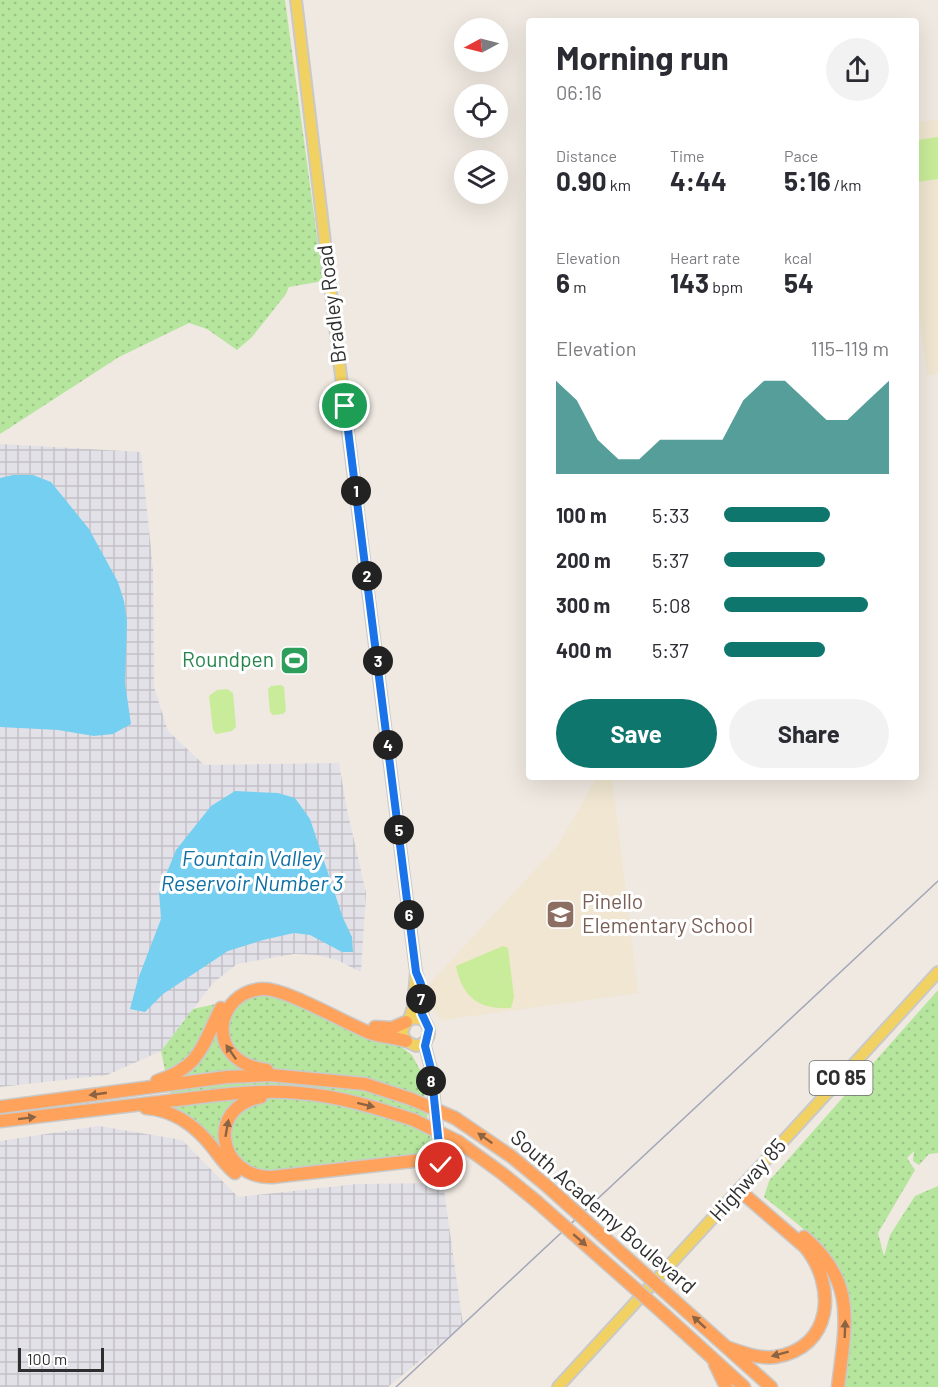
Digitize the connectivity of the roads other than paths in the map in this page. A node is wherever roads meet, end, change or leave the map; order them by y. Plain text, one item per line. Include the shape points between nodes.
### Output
1 (291, 0) edge
2 (296, 0) edge
3 (299, 29) junction
4 (416, 972) junction
5 (938, 972) edge
6 (424, 1020) junction
7 (408, 1021) junction
8 (426, 1041) junction
9 (408, 1043) junction
10 (430, 1077) junction
11 (365, 1084) junction
12 (130, 1090) junction
13 (326, 1096) junction
14 (0, 1107) edge
15 (121, 1107) junction
16 (0, 1121) edge
17 (440, 1161) junction
18 (742, 1187) junction
19 (729, 1348) junction
20 (708, 1353) junction
21 (558, 1387) edge
22 (726, 1387) edge
23 (744, 1387) edge
24 (771, 1387) edge
25 (838, 1387) edge

1 - 3 main road, Bradley Road
2 - 3 main road, Bradley Road
3 - 4 main road, Bradley Road
4 - 6 main road, Bradley Road
4 - 7 main road, Bradley Road
5 - 18 main road, Highway 85 / CO 85
6 - 7 main road
6 - 8 main road, Bradley Road via 429,1029
7 - 9 main road, Bradley Road via 402,1030
7 - 12 highway via 380,1028 283,986 254,983 243,986 225,1001 204,1046 188,1065 167,1078
8 - 9 main road via 418,1046
8 - 10 main road, Bradley Road
9 - 10 main road, Bradley Road
11 -> 9 highway via 331,1074 268,1070 241,1063 227,1049 223,1035 223,1020 229,1008 248,992 274,990 371,1033
10 - 17 main road, Bradley Road
11 - 12 highway, South Academy Boulevard via 270,1075
19 -> 11 highway, South Academy Boulevard, bridge via 512,1157 455,1118
12 -> 14 highway, South Academy Boulevard
13 - 15 highway, South Academy Boulevard via 251,1092
17 -> 13 highway via 264,1177 243,1170 232,1160 225,1131 232,1112 243,1102 261,1097
13 -> 20 highway, South Academy Boulevard, bridge via 414,1120 459,1142 536,1201
16 -> 15 highway, South Academy Boulevard
15 - 17 highway via 154,1109 182,1119 203,1136 232,1171 255,1183 272,1184
18 -> 19 highway via 812,1256 826,1294 821,1323 799,1347 773,1357
18 - 21 main road, Highway 85 / CO 85
25 -> 18 highway via 845,1311 835,1274 820,1252
19 - 24 highway, South Academy Boulevard
20 - 22 highway
20 - 23 highway, South Academy Boulevard

